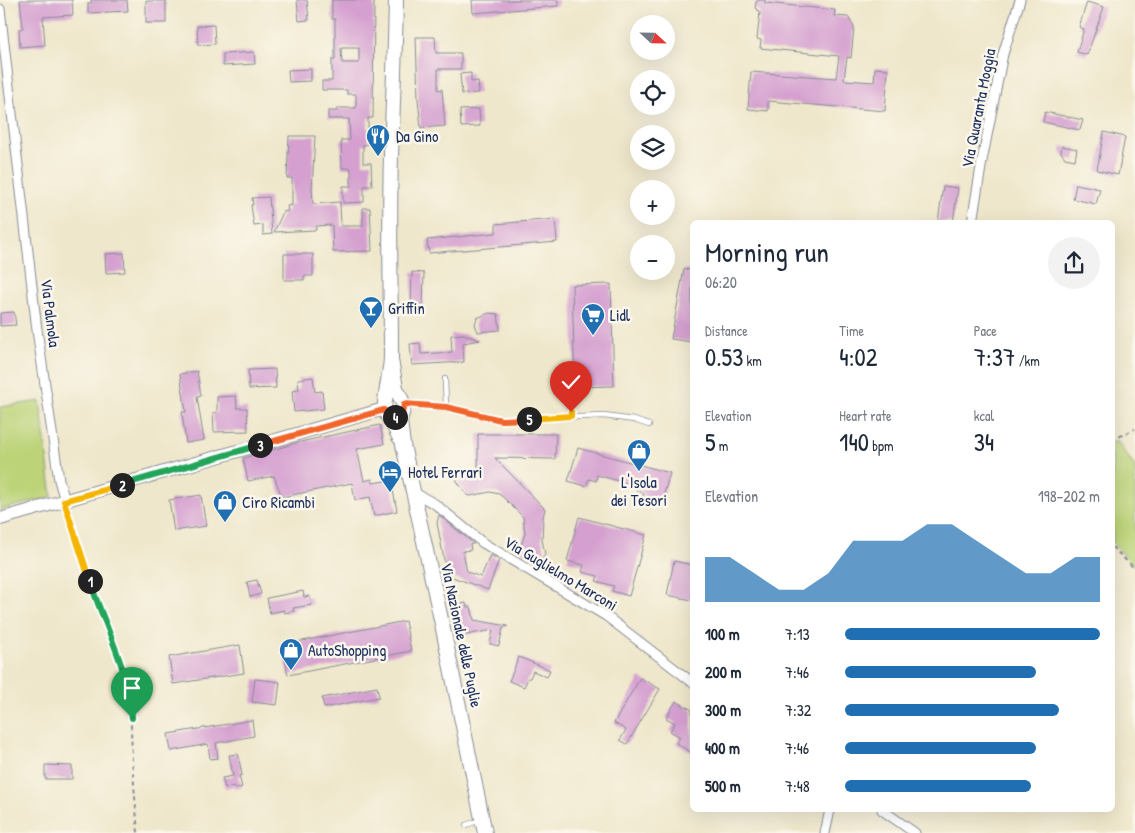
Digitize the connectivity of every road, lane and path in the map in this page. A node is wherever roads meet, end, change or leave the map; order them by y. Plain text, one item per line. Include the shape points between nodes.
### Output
1 (396, 0) edge
2 (1020, 0) edge
3 (0, 9) edge
4 (972, 220) edge
5 (391, 360) junction
6 (445, 379) dead end
7 (570, 396) dead end
8 (403, 405) junction
9 (446, 407) junction
10 (385, 409) junction
11 (571, 416) junction
12 (649, 425) dead end
13 (1135, 428) edge
14 (1115, 438) edge
15 (403, 445) junction
16 (413, 492) junction
17 (64, 501) junction
18 (0, 519) edge
19 (1115, 550) edge
20 (1135, 569) edge
21 (690, 680) edge
22 (830, 812) edge
23 (885, 812) edge
24 (466, 824) dead end
25 (484, 826) edge
26 (138, 833) edge
27 (825, 833) edge
28 (915, 833) edge

1 - 5 main road, Via Nazionale delle Puglie via 391,156
2 - 4 street, Via Quaranta Moggia via 1003,54
3 - 17 street, Via Palmola via 37,330
5 - 8 main road, Via Nazionale delle Puglie
5 - 10 main road, Via Nazionale delle Puglie
6 - 9 lane
7 - 11 lane
8 - 9 lane
8 - 10 main road via 397,417 391,417
8 - 15 main road, Via Nazionale delle Puglie via 400,421
9 - 11 lane via 501,420
10 - 15 main road, Via Nazionale delle Puglie
10 - 17 street
11 - 12 lane via 615,417
13 - 14 path
15 - 16 main road, Via Nazionale delle Puglie
16 - 21 street, Via Guglielmo Marconi via 435,504 483,543 606,616
16 - 25 main road, Via Nazionale delle Puglie
17 - 18 street
17 - 26 path via 92,586 120,656 130,695
19 - 20 path
22 - 27 street
23 - 28 street
24 - 25 lane

